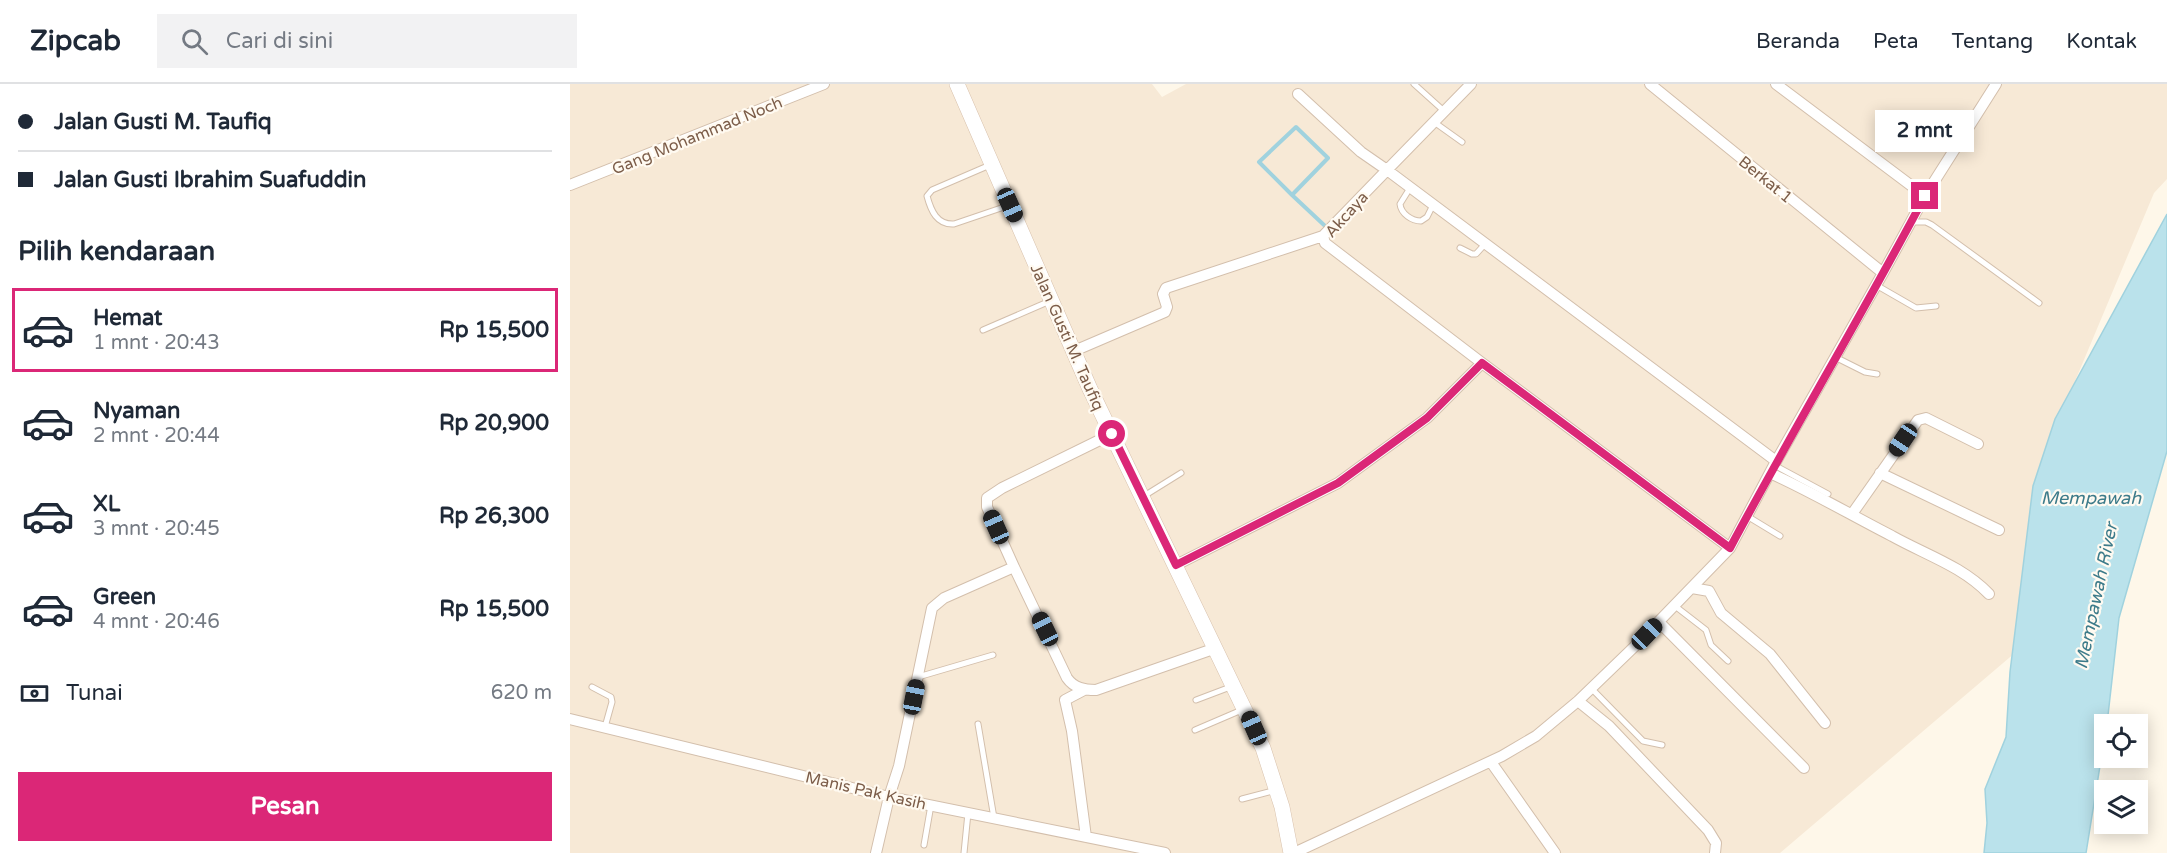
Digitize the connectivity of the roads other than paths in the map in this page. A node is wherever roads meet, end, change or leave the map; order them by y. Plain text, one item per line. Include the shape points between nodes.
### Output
1 (824, 84) edge
2 (957, 84) edge
3 (1414, 84) edge
4 (1471, 84) edge
5 (1650, 84) edge
6 (1776, 84) edge
7 (1996, 84) edge
8 (1298, 94) dead end
9 (1445, 111) junction
10 (1434, 122) junction
11 (1462, 142) dead end
12 (992, 164) junction
13 (1387, 170) junction
14 (570, 185) edge
15 (1410, 188) junction
16 (1925, 196) junction
17 (1010, 205) junction
18 (1433, 205) junction
19 (1911, 222) junction
20 (1323, 236) junction
21 (1485, 244) junction
22 (1460, 248) dead end
23 (1883, 273) junction
24 (1876, 285) junction
25 (1051, 300) junction
26 (2039, 303) dead end
27 (1936, 306) dead end
28 (983, 330) dead end
29 (1074, 351) junction
30 (1835, 357) junction
31 (1482, 363) junction
32 (1877, 374) dead end
33 (1112, 434) junction
34 (1978, 444) dead end
35 (1773, 467) junction
36 (1181, 473) dead end
37 (1880, 473) junction
38 (1828, 495) dead end
39 (1142, 496) junction
40 (1852, 514) junction
41 (1747, 516) junction
42 (1999, 530) dead end
43 (1779, 536) dead end
44 (1730, 548) junction
45 (1176, 565) junction
46 (1014, 567) junction
47 (1692, 588) junction
48 (1989, 594) dead end
49 (1675, 606) junction
50 (1659, 622) junction
51 (1216, 648) junction
52 (993, 655) dead end
53 (1728, 661) dead end
54 (918, 677) junction
55 (1234, 685) junction
56 (592, 687) dead end
57 (1591, 688) junction
58 (1083, 690) junction
59 (1196, 700) dead end
60 (1578, 701) junction
61 (1245, 708) junction
62 (570, 719) edge
63 (1825, 723) dead end
64 (978, 724) dead end
65 (605, 728) junction
66 (1195, 730) dead end
67 (1662, 745) dead end
68 (1491, 762) junction
69 (1804, 768) dead end
70 (1278, 789) junction
71 (889, 796) junction
72 (1242, 799) dead end
73 (931, 805) junction
74 (968, 813) junction
75 (994, 818) junction
76 (1086, 837) junction
77 (924, 845) dead end
78 (876, 853) edge
79 (964, 853) edge
80 (1160, 853) edge
81 (1293, 853) edge
82 (1555, 853) edge
83 (1715, 853) edge

1 - 14 street, Gang Mohammad Noch
2 - 12 main road, Jalan Gusti M. Taufiq
3 - 9 lane
4 - 9 street, Akcaya
5 - 23 street, Berkat 1
6 - 16 street
7 - 16 street
8 - 13 street via 1361,152
9 - 10 street, Akcaya
10 - 11 lane
10 - 13 street, Akcaya
12 - 17 main road, Jalan Gusti M. Taufiq
12 - 17 lane via 930,191 927,196 932,210 938,219 954,224
13 - 15 street
13 - 20 street, Akcaya
15 - 18 street
15 - 18 lane via 1400,204 1404,214 1421,221
16 - 19 street
17 - 25 main road, Jalan Gusti M. Taufiq
18 - 21 street
19 - 23 street
19 - 26 lane via 1932,225
20 - 29 street via 1166,288 1165,312
20 - 31 street, Akcaya via 1325,243
21 - 22 lane via 1476,254
21 - 35 street
23 - 24 street
24 - 27 lane via 1916,308
24 - 30 street
25 - 28 lane
25 - 29 main road, Jalan Gusti M. Taufiq
29 - 33 main road, Jalan Gusti M. Taufiq
30 - 32 lane
30 - 35 street
31 - 44 street, Akcaya
31 - 45 street via 1427,418 1338,483
33 - 39 main road, Jalan Gusti M. Taufiq
33 - 46 street via 987,498 987,507
34 - 37 street via 1922,419 1915,423
35 - 38 lane
35 - 40 street
35 - 41 street
36 - 39 lane
37 - 40 street
37 - 42 street
39 - 45 main road, Jalan Gusti M. Taufiq
40 - 48 street via 1963,571
41 - 43 lane
41 - 44 street
44 - 47 street
45 - 51 main road, Jalan Gusti M. Taufiq
46 - 54 street via 944,598 932,608
46 - 58 street via 1067,678
47 - 49 street
47 - 63 street via 1709,591 1721,612 1770,654
49 - 50 street
49 - 53 lane via 1706,630 1711,645
50 - 57 street
50 - 69 street
51 - 55 main road, Jalan Gusti M. Taufiq
51 - 58 street via 1096,690
52 - 54 lane
54 - 71 street
55 - 59 lane
55 - 61 main road, Jalan Gusti M. Taufiq
56 - 65 lane via 611,697
57 - 60 street
57 - 67 lane via 1643,741
58 - 76 street via 1065,700
60 - 68 street via 1536,736
60 - 83 street via 1609,726 1708,830 1716,843
61 - 66 lane
61 - 70 main road, Jalan Gusti M. Taufiq
62 - 65 street, Manis Pak Kasih
64 - 75 lane
65 - 71 street, Manis Pak Kasih
68 - 81 street
68 - 82 street
70 - 72 lane
70 - 81 main road, Jalan Gusti M. Taufiq
71 - 73 street, Manis Pak Kasih
71 - 78 street
73 - 74 street, Manis Pak Kasih
73 - 77 lane
74 - 75 street, Manis Pak Kasih
74 - 79 lane
75 - 76 street, Manis Pak Kasih
76 - 80 street, Manis Pak Kasih

